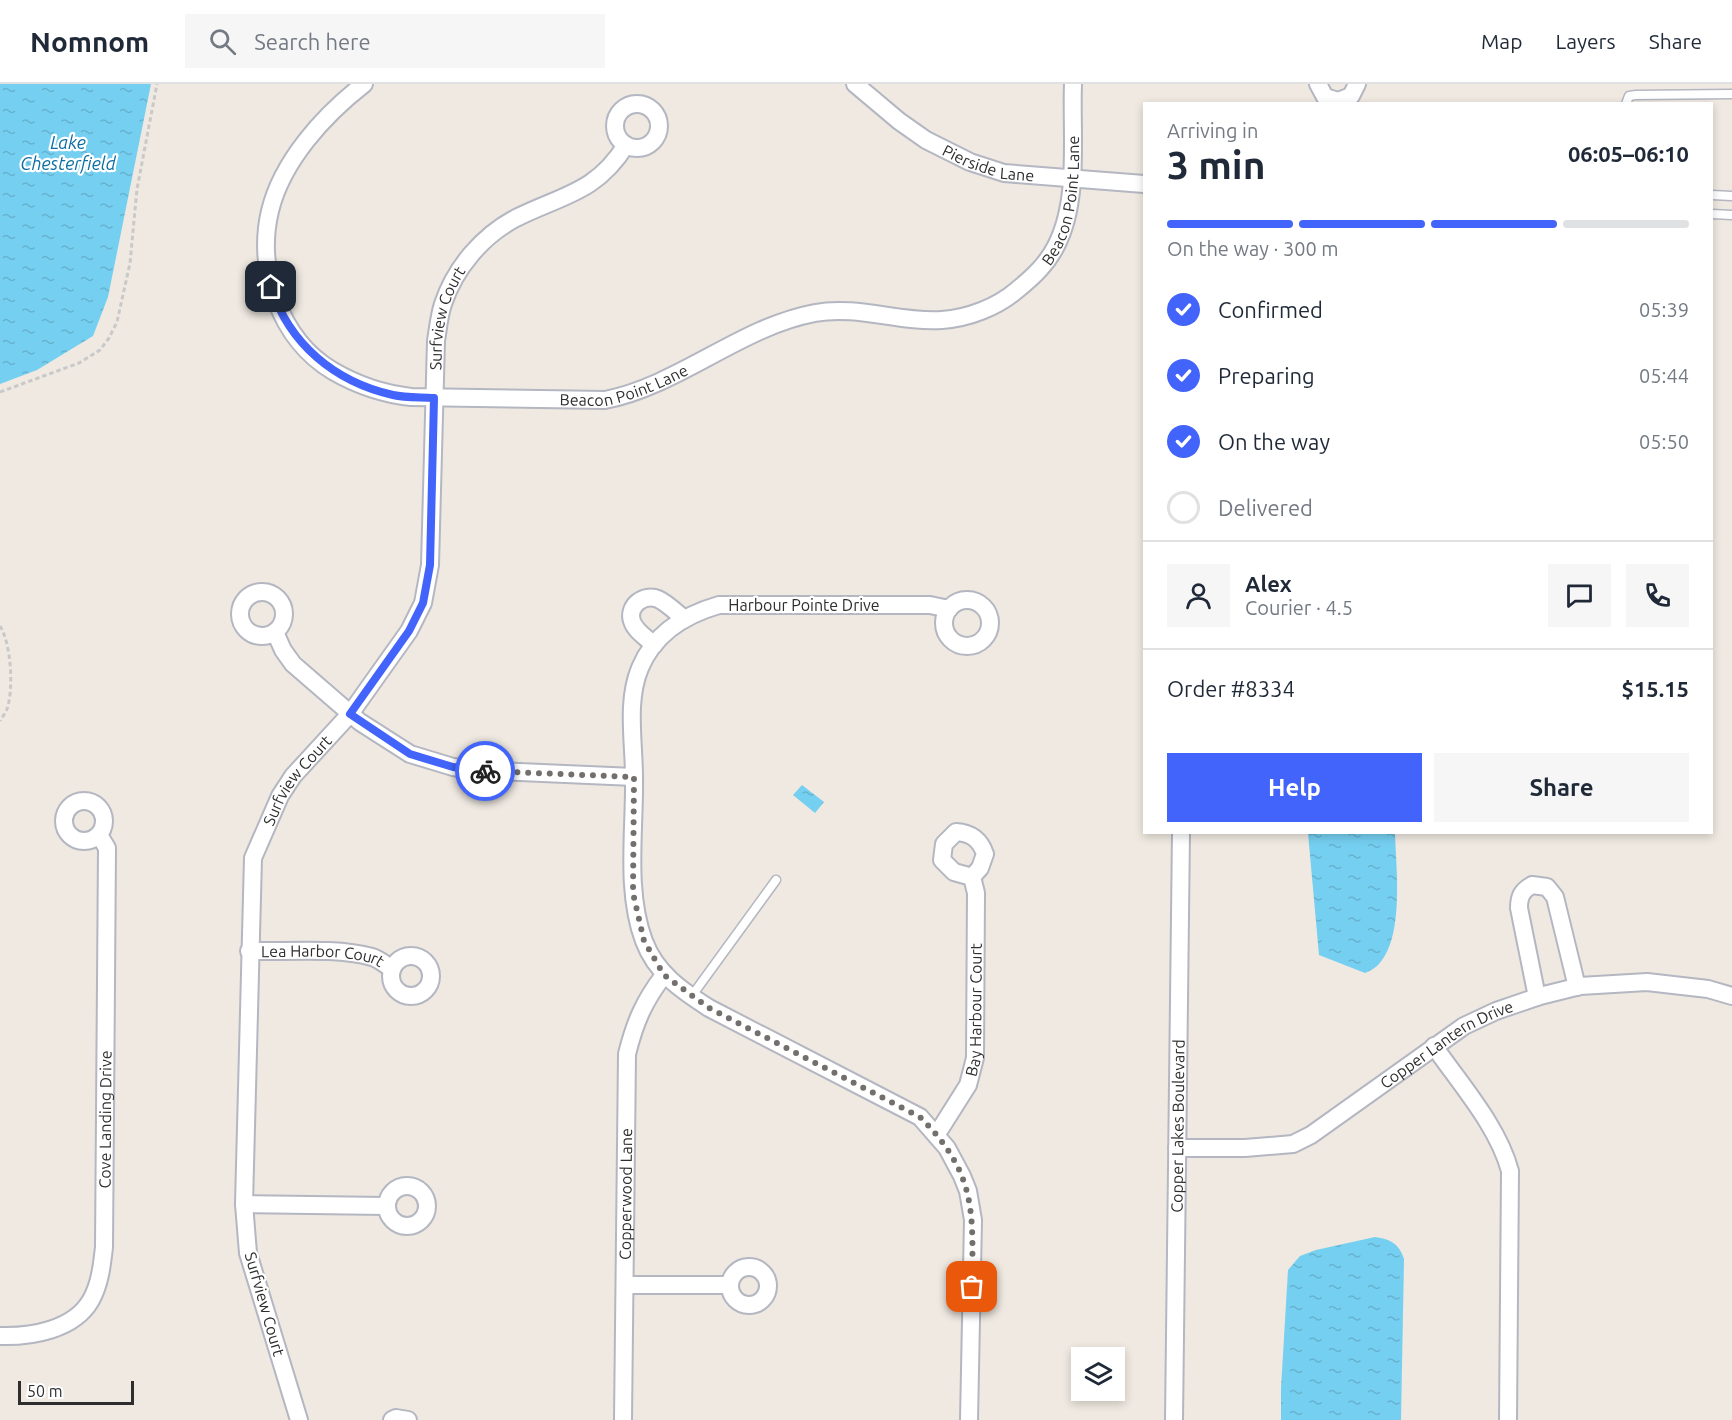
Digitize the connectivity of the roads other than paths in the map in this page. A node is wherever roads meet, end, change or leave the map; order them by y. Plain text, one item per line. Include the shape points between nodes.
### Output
1 (364, 84) edge
2 (855, 84) edge
3 (1073, 84) edge
4 (1357, 84) edge
5 (1732, 94) edge
6 (1321, 95) edge
7 (1627, 102) edge
8 (626, 145) dead end
9 (1073, 180) junction
10 (1143, 184) edge
11 (1713, 195) edge
12 (1732, 196) edge
13 (1713, 214) edge
14 (1732, 215) edge
15 (434, 398) junction
16 (949, 609) dead end
17 (684, 619) junction
18 (275, 632) dead end
19 (654, 645) junction
20 (350, 714) junction
21 (634, 777) junction
22 (1181, 834) edge
23 (99, 835) dead end
24 (972, 877) dead end
25 (776, 880) dead end
26 (249, 951) junction
27 (392, 969) dead end
28 (664, 975) junction
29 (1577, 987) junction
30 (1732, 996) edge
31 (691, 997) junction
32 (1537, 997) junction
33 (1434, 1046) junction
34 (937, 1134) junction
35 (1177, 1148) junction
36 (244, 1203) junction
37 (386, 1206) dead end
38 (625, 1284) junction
39 (730, 1285) dead end
40 (0, 1336) edge
41 (299, 1420) edge
42 (392, 1420) edge
43 (408, 1420) edge
44 (622, 1420) edge
45 (969, 1420) edge
46 (1174, 1420) edge
47 (1508, 1420) edge

1 - 15 street, Beacon Point Lane via 315,131 281,184 270,211 266,244 271,287 296,336 332,371 393,395
2 - 9 street, Pierside Lane via 926,140 970,162 1004,173
3 - 9 street, Beacon Point Lane
4 - 6 street via 1345,100
5 - 7 lane via 1635,95 1629,96
8 - 15 street, Surfview Court via 615,163 585,188 516,219 480,244 466,261 454,277 442,307
9 - 10 street, Pierside Lane
9 - 15 street, Beacon Point Lane via 1062,231 1046,262 1011,295 981,311 942,320 861,311 816,313 726,347 627,395 605,400
11 - 12 lane
13 - 14 lane
15 - 20 street, Surfview Court via 430,565 423,603 409,631
16 - 17 street, Harbour Pointe Drive via 930,605 740,604 718,605
17 - 19 street, Harbour Pointe Drive via 669,628
17 - 19 street via 659,599 637,602 632,621
18 - 20 street via 293,664
19 - 21 street, Harbour Pointe Drive via 634,685
20 - 21 street via 410,754 453,767
20 - 26 street, Surfview Court via 293,776 262,833 253,858
21 - 28 street, Harbour Pointe Drive via 633,893 644,941
22 - 35 street, Copper Lakes Boulevard
23 - 40 street, Cove Landing Drive via 107,848 102,1267 90,1301 65,1324 32,1335
24 - 34 street, Bay Harbour Court via 976,893 975,1058 968,1085
25 - 31 lane
26 - 27 street, Lea Harbor Court via 355,954 374,958
26 - 36 street, Surfview Court
28 - 31 street, Harbour Pointe Drive
28 - 38 street, Copperwood Lane via 634,1025 627,1054
29 - 30 street, Copper Lantern Drive via 1647,982 1708,989
29 - 32 street, Copper Lantern Drive
29 - 32 street via 1555,897 1547,887 1533,885 1522,893 1519,908
31 - 34 street, Harbour Pointe Drive via 920,1117
32 - 33 street, Copper Lantern Drive via 1464,1026
33 - 35 street, Copper Lantern Drive via 1293,1144
33 - 47 street via 1491,1129 1510,1171
34 - 45 street, Harbour Pointe Drive via 962,1176 973,1220
35 - 46 street, Copper Lakes Boulevard
36 - 37 street
36 - 41 street, Surfview Court via 248,1253
38 - 39 street
38 - 44 street, Copperwood Lane
42 - 43 street

